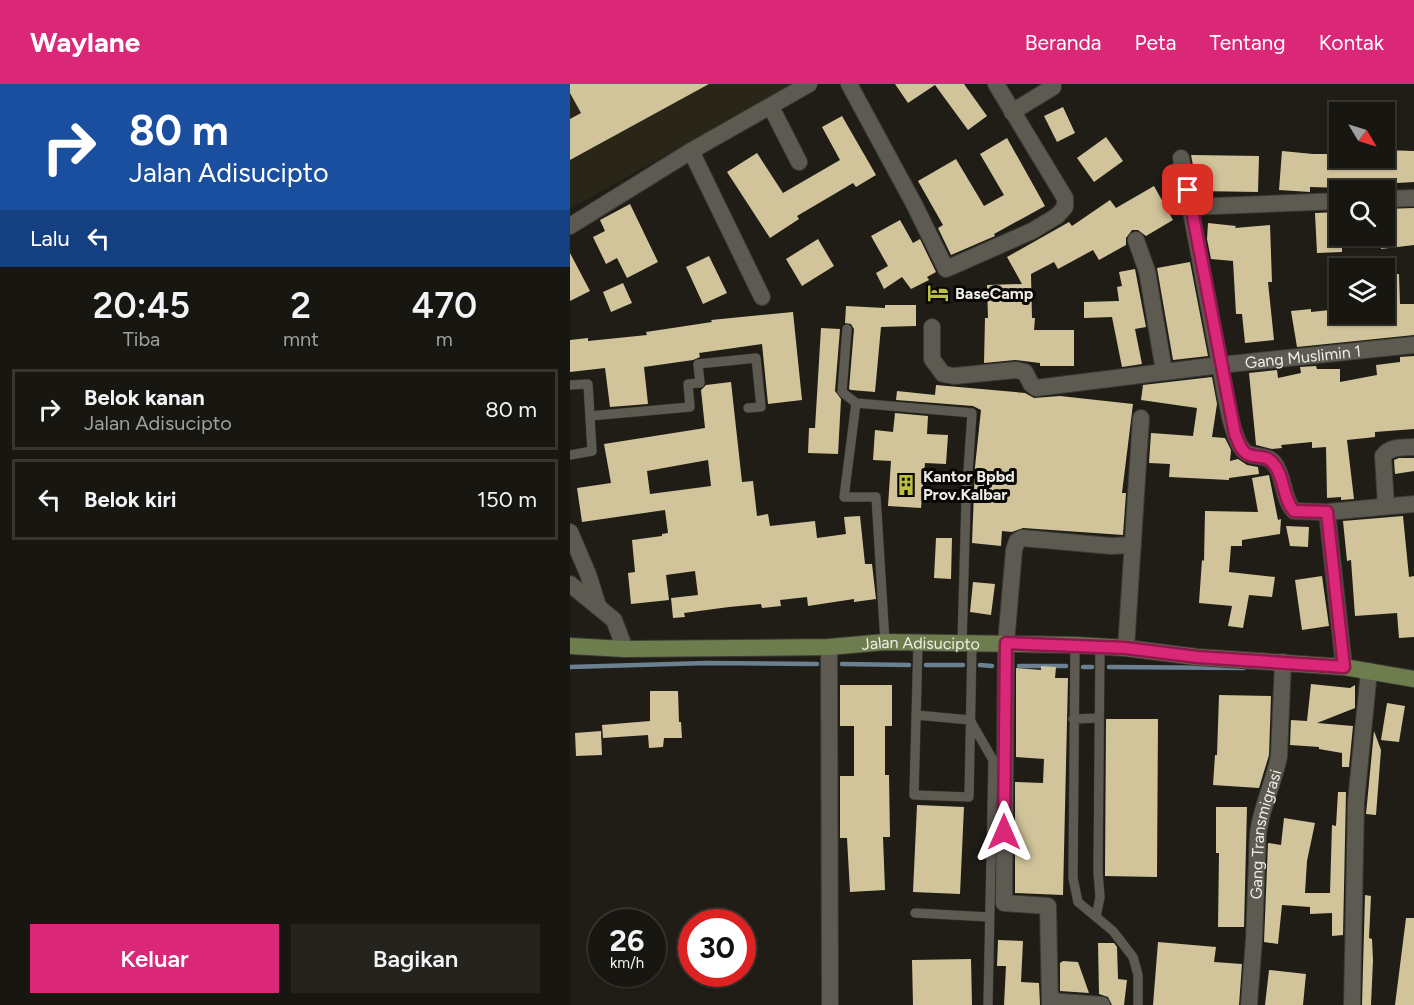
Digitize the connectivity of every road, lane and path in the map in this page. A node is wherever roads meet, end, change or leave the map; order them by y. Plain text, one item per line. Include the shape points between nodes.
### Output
1 (809, 84) edge
2 (849, 84) edge
3 (996, 84) edge
4 (1053, 87) dead end
5 (771, 106) junction
6 (1012, 112) junction
7 (691, 151) junction
8 (1181, 158) dead end
9 (800, 162) dead end
10 (1414, 198) edge
11 (1395, 199) edge
12 (1329, 201) edge
13 (1191, 207) junction
14 (570, 226) edge
15 (1136, 240) dead end
16 (762, 297) dead end
17 (932, 327) dead end
18 (847, 329) dead end
19 (1414, 345) edge
20 (1220, 365) junction
21 (1164, 371) junction
22 (570, 385) edge
23 (856, 403) junction
24 (748, 408) dead end
25 (590, 416) junction
26 (1141, 418) dead end
27 (1414, 447) edge
28 (570, 455) edge
29 (1414, 504) edge
30 (1386, 507) junction
31 (1327, 512) junction
32 (570, 532) edge
33 (1133, 545) junction
34 (570, 584) edge
35 (598, 606) junction
36 (885, 642) junction
37 (918, 643) junction
38 (967, 643) junction
39 (1006, 643) junction
40 (1075, 645) junction
41 (570, 646) edge
42 (1100, 646) junction
43 (829, 647) junction
44 (1126, 648) junction
45 (625, 649) junction
46 (1283, 662) junction
47 (1344, 667) junction
48 (1369, 671) junction
49 (1414, 679) edge
50 (916, 716) junction
51 (1099, 718) junction
52 (1073, 719) junction
53 (970, 720) junction
54 (915, 913) dead end
55 (989, 917) junction
56 (1096, 917) junction
57 (1050, 1003) edge
58 (830, 1005) edge
59 (988, 1005) edge
60 (1102, 1005) edge
61 (1138, 1005) edge
62 (1249, 1005) edge
63 (1352, 1005) edge

1 - 5 street
2 - 6 street via 946,269 1032,231 1065,207 1065,198
3 - 6 street
4 - 6 street
5 - 7 street
5 - 9 street
7 - 14 street
7 - 16 street
8 - 13 street
10 - 11 street
12 - 13 street
13 - 20 street
15 - 21 street via 1147,271
17 - 21 street via 932,359 943,374 1016,370 1025,372 1036,388
18 - 23 lane via 842,392
19 - 20 street, Gang Muslimin 1
20 - 21 street
20 - 31 street, Gang Muslimin 1 via 1241,448 1246,454 1273,462 1294,511
22 - 25 lane via 588,384
23 - 36 lane via 844,497 876,497
23 - 38 lane via 972,413 966,500
24 - 25 lane via 761,407 756,358 698,364 700,383 688,384 690,406
25 - 28 lane via 592,451
26 - 33 street
27 - 30 street via 1394,448 1383,456
29 - 30 street
30 - 31 street
31 - 47 street
32 - 35 street
33 - 39 street via 1022,538 1017,541
33 - 44 street
34 - 35 street
35 - 45 street via 614,620
36 - 37 main road, Jalan Adisucipto
36 - 43 main road, Jalan Adisucipto
37 - 38 main road, Jalan Adisucipto
37 - 50 lane
38 - 39 main road, Jalan Adisucipto
38 - 53 lane
39 - 40 main road, Jalan Adisucipto
39 - 57 street via 1004,903 1048,906
40 - 42 main road, Jalan Adisucipto
40 - 52 lane
41 - 45 main road, Jalan Adisucipto
42 - 44 main road, Jalan Adisucipto
42 - 51 lane
43 - 45 main road, Jalan Adisucipto
43 - 58 street
44 - 46 main road, Jalan Adisucipto
46 - 47 main road, Jalan Adisucipto
46 - 62 street, Gang Transmigrasi via 1279,756 1258,834
47 - 48 main road, Jalan Adisucipto
48 - 49 main road, Jalan Adisucipto
48 - 63 street via 1356,802
50 - 53 lane
50 - 53 lane via 914,795 969,797
51 - 52 lane
51 - 56 lane via 1100,897
52 - 56 lane via 1073,878 1078,902
53 - 55 lane via 993,760
54 - 55 lane
55 - 59 lane
56 - 61 lane via 1122,941 1132,957 1138,975
57 - 60 street

